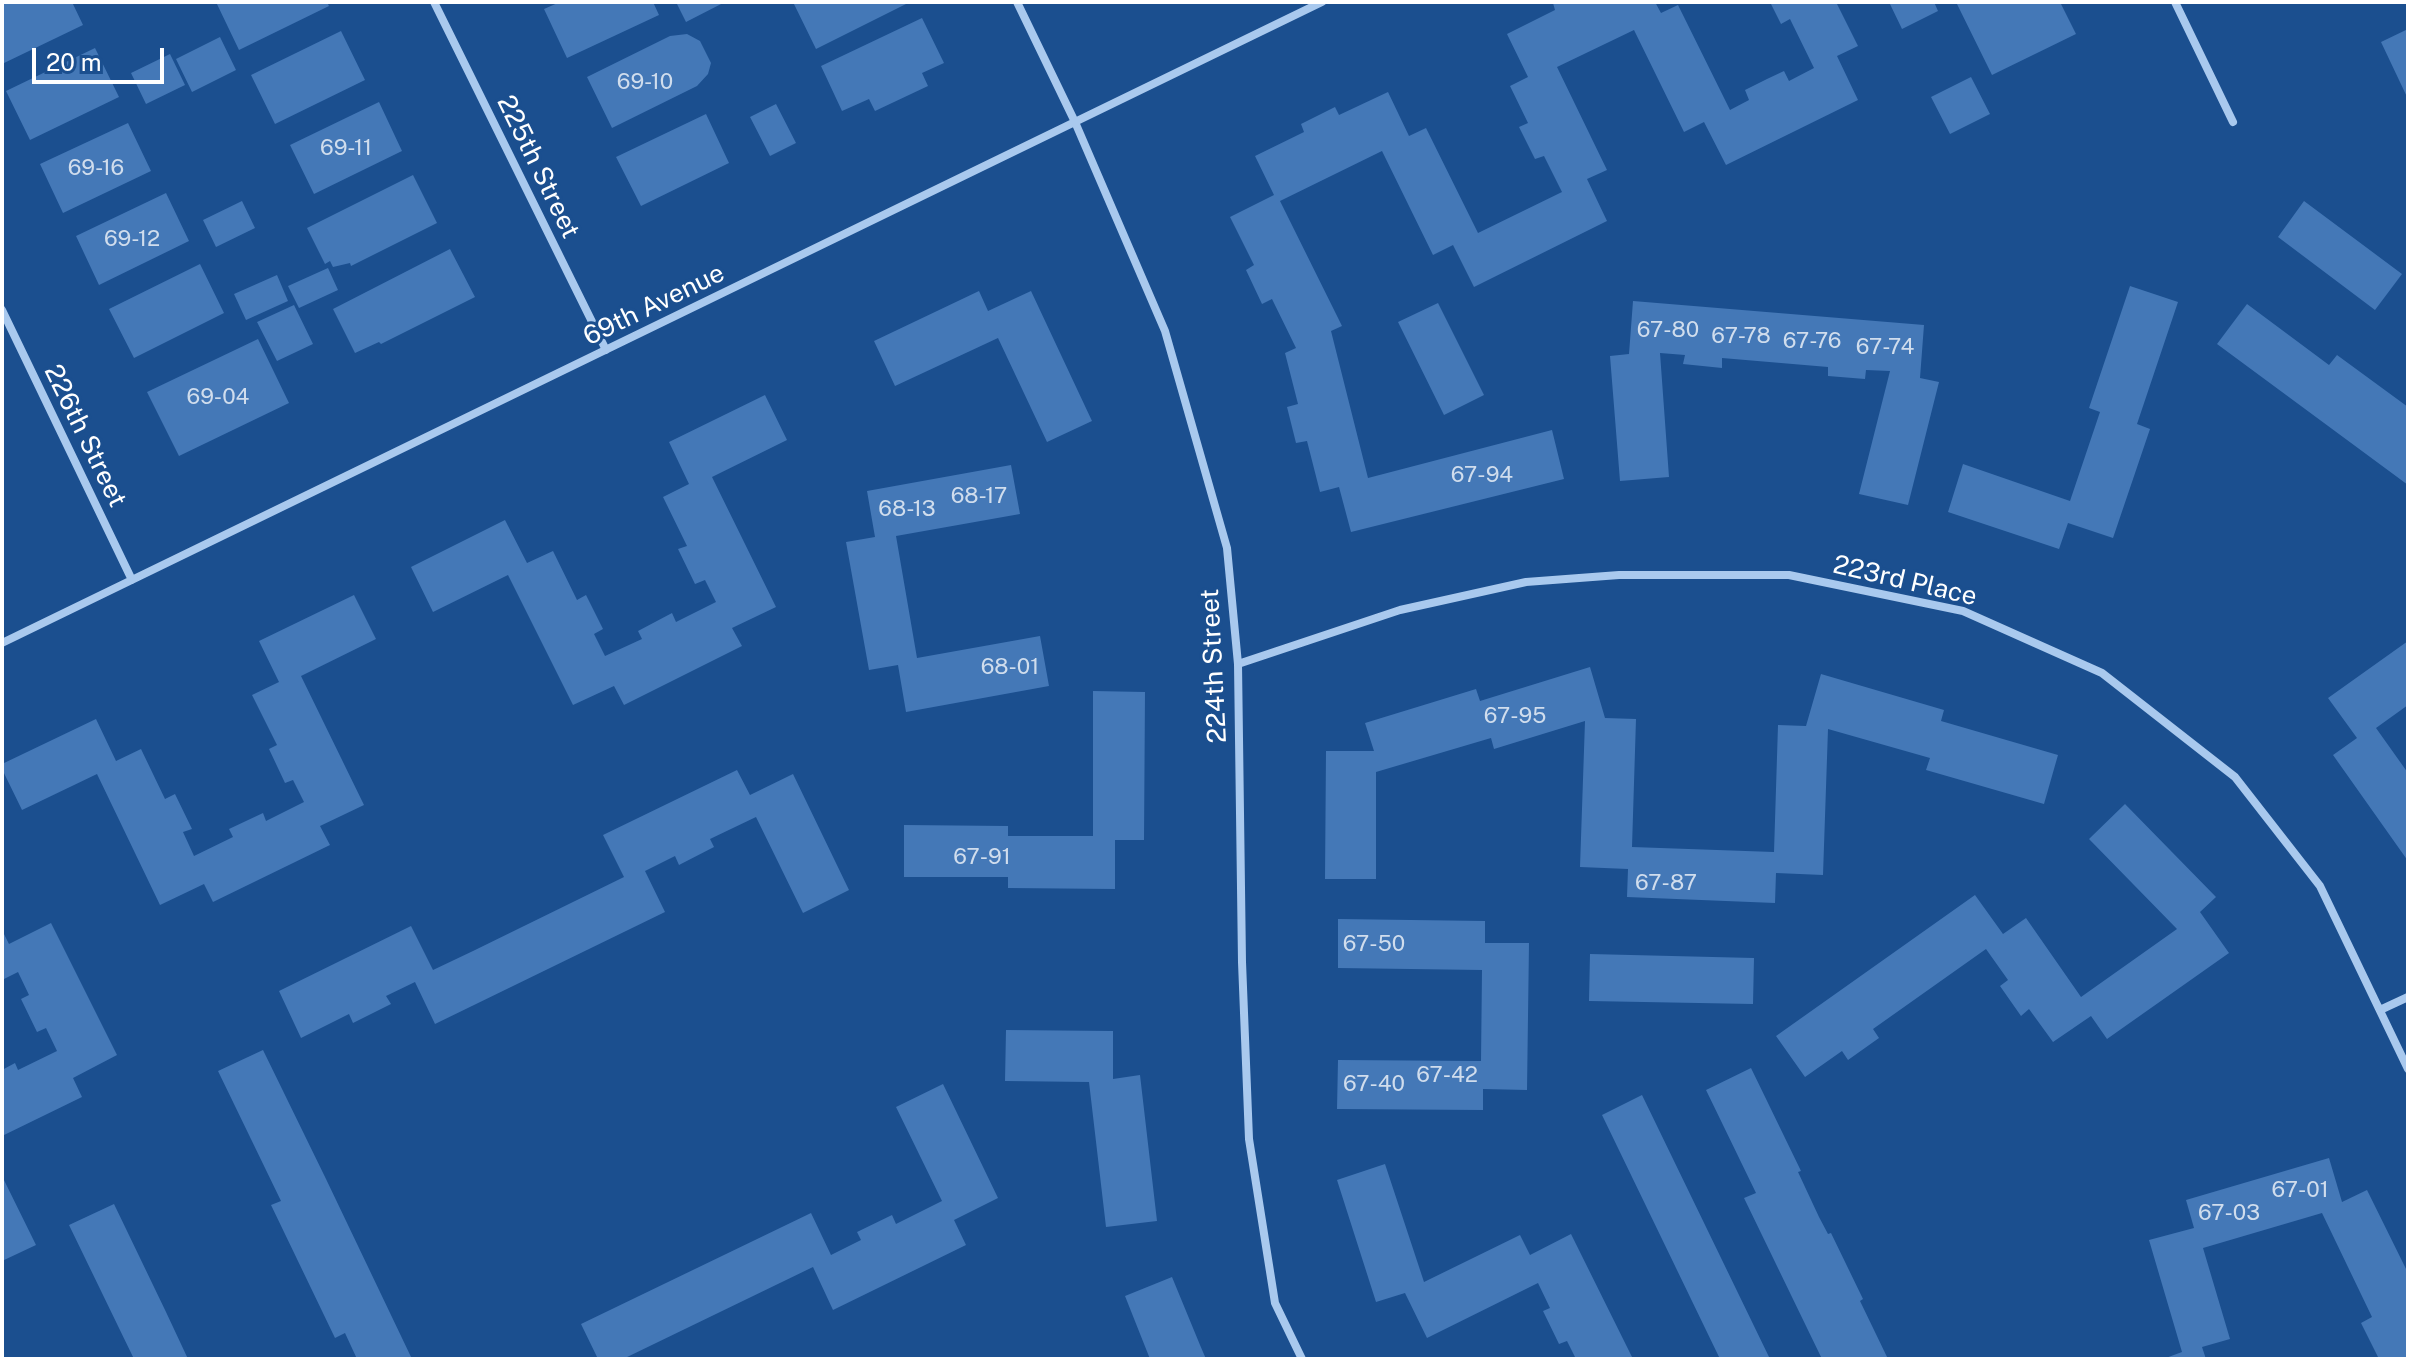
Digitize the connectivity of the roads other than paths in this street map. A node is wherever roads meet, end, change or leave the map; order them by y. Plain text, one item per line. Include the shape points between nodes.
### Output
1 (434, 2) edge
2 (1017, 2) edge
3 (1322, 2) edge
4 (2175, 2) edge
5 (1075, 122) junction
6 (2233, 122) dead end
7 (2, 310) edge
8 (606, 350) junction
9 (132, 580) junction
10 (2, 643) edge
11 (1238, 664) junction
12 (2408, 997) edge
13 (2380, 1010) junction
14 (2408, 1069) edge
15 (1302, 1359) edge

1 - 8 street, 225th Street
2 - 5 street, 224th Street
3 - 5 street, 69th Avenue
4 - 6 street
5 - 8 street, 69th Avenue
5 - 11 street, 224th Street via 1165,331 1227,548
7 - 9 street, 226th Street
8 - 9 street, 69th Avenue
9 - 10 street, 69th Avenue
11 - 13 street, 223rd Place via 1400,610 1526,582 1619,575 1789,575 1963,611 2102,673 2235,777 2320,886
11 - 15 street, 224th Street via 1249,1139 1275,1303
12 - 13 street
13 - 14 street, 223rd Place

